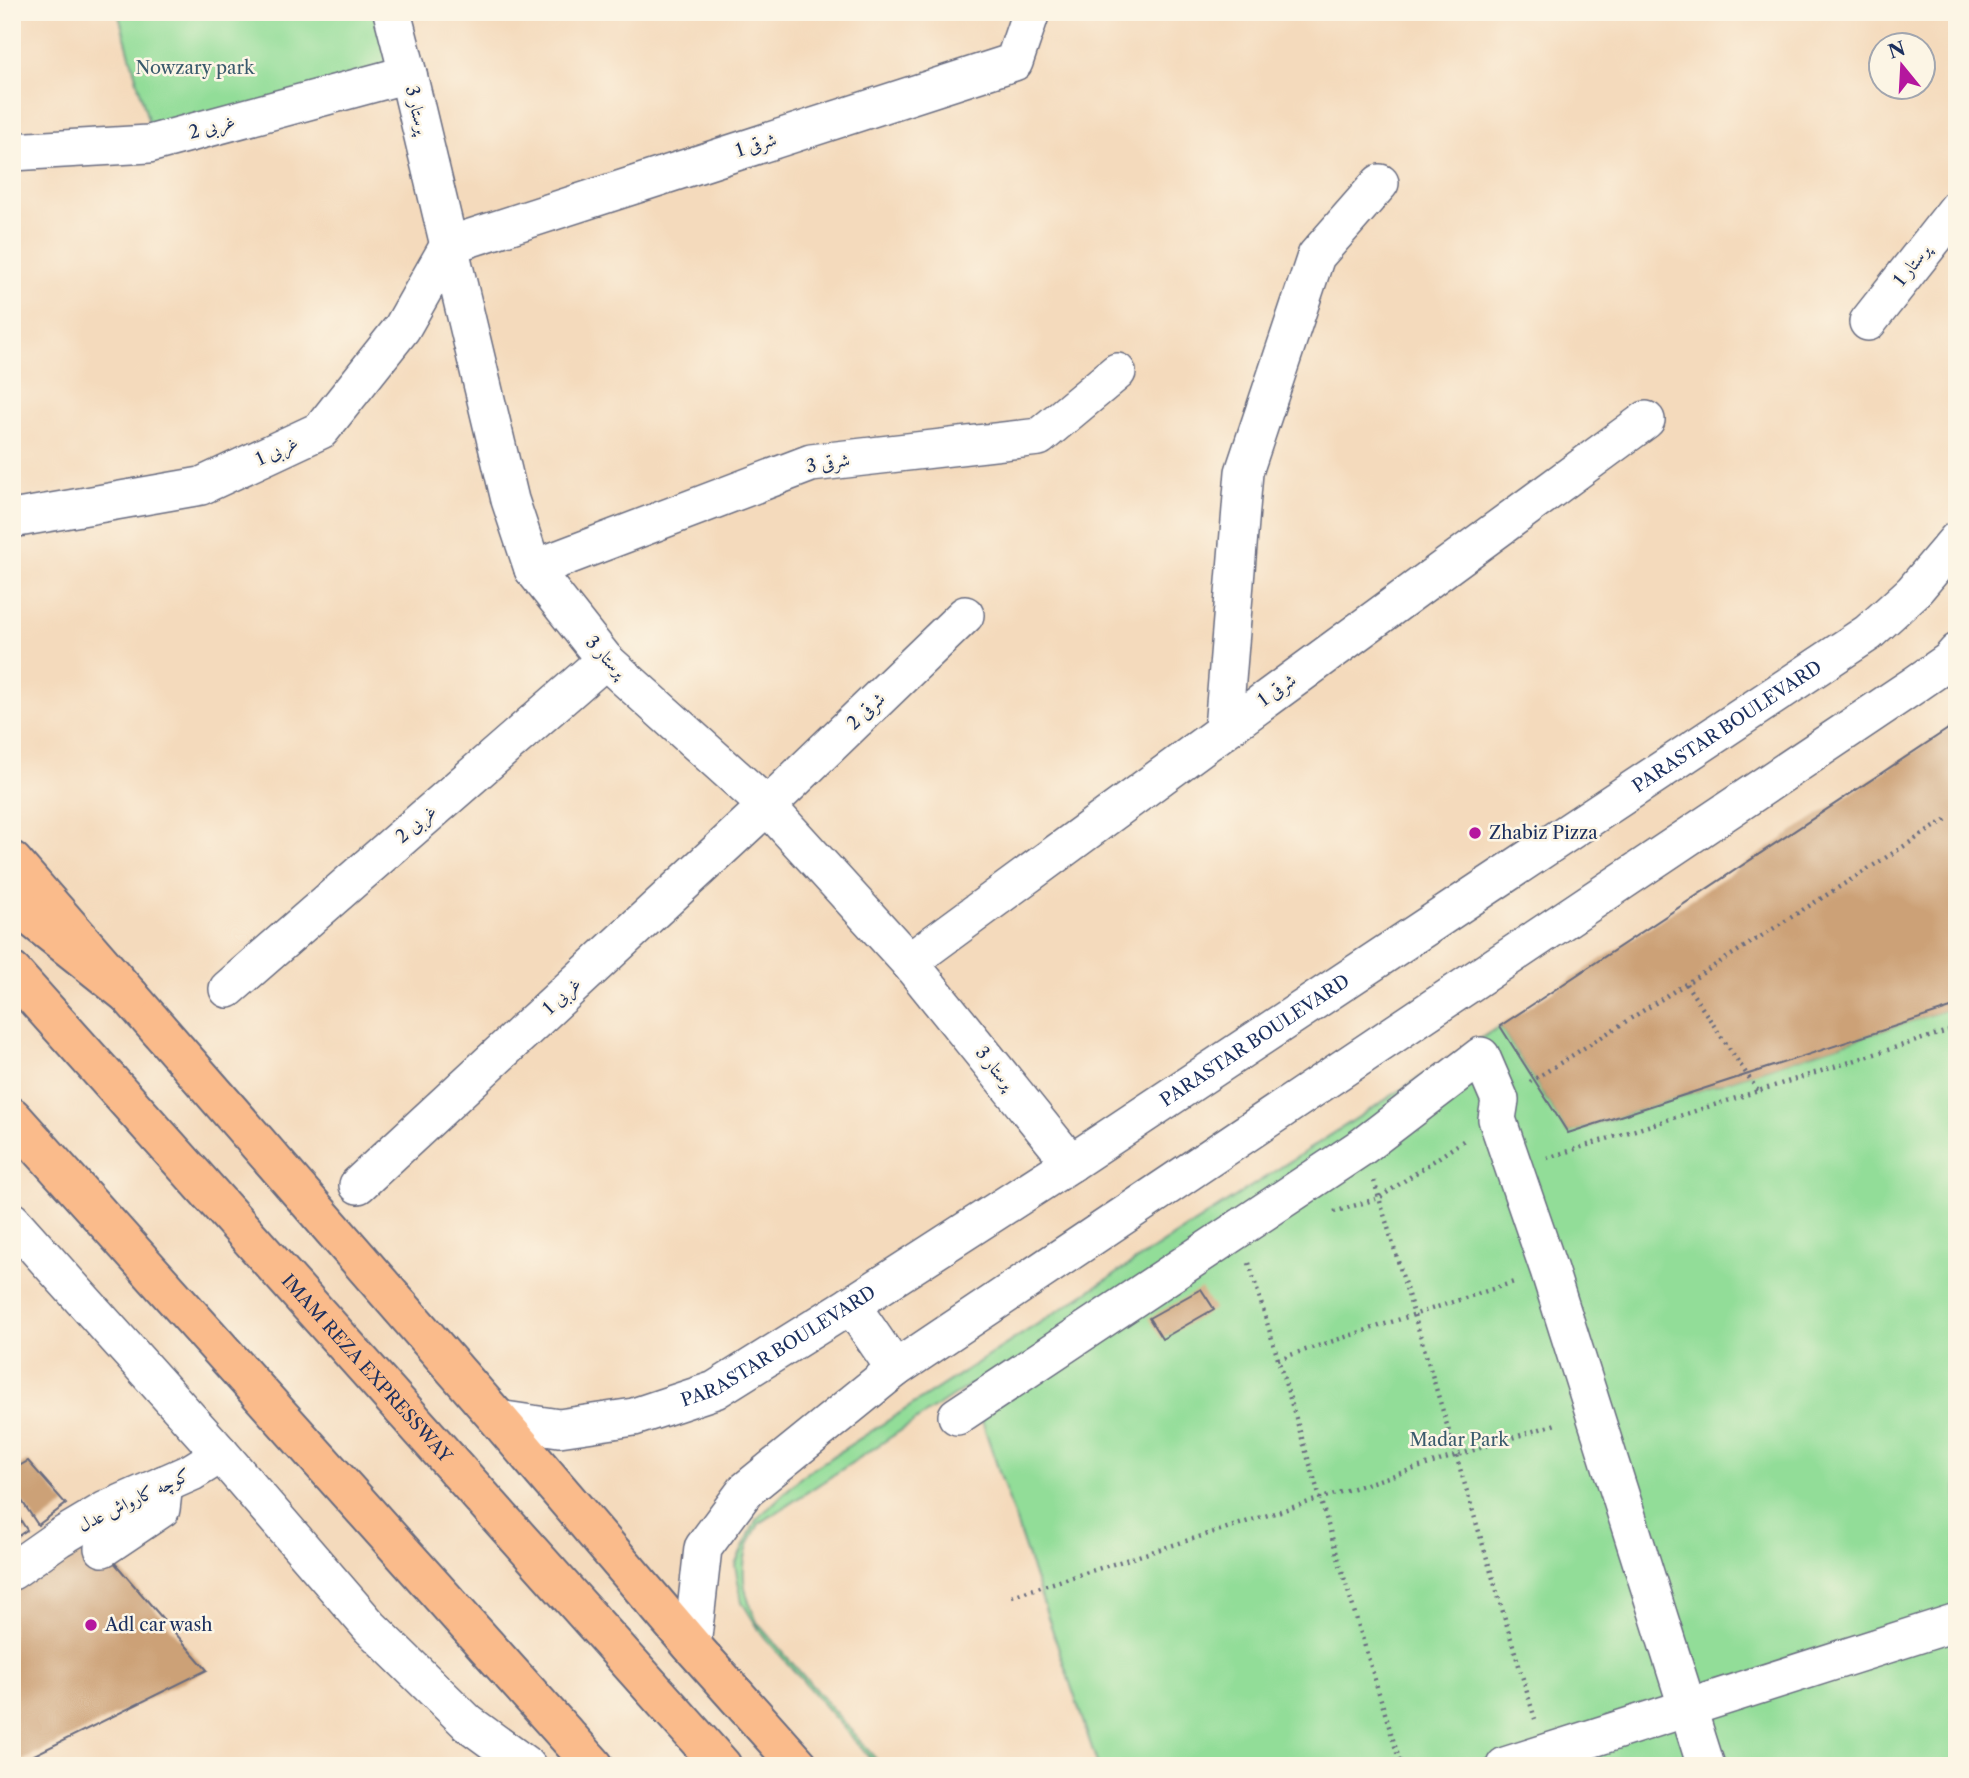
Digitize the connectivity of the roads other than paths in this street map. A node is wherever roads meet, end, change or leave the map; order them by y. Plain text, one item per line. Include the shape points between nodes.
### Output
1 (392, 12) edge
2 (1031, 12) edge
3 (408, 74) junction
4 (12, 152) edge
5 (1380, 183) dead end
6 (1957, 208) edge
7 (449, 245) junction
8 (1868, 322) dead end
9 (1117, 372) dead end
10 (1646, 420) dead end
11 (12, 519) edge
12 (1957, 540) edge
13 (533, 569) junction
14 (965, 615) dead end
15 (1957, 652) edge
16 (605, 660) junction
17 (1223, 729) junction
18 (767, 806) junction
19 (12, 861) edge
20 (12, 902) edge
21 (908, 962) junction
22 (12, 972) edge
23 (228, 989) dead end
24 (130, 996) junction
25 (12, 1117) edge
26 (1071, 1163) junction
27 (358, 1185) dead end
28 (12, 1222) edge
29 (851, 1305) junction
30 (895, 1369) junction
31 (957, 1416) dead end
32 (498, 1419) junction
33 (221, 1454) junction
34 (164, 1484) junction
35 (103, 1548) dead end
36 (12, 1571) edge
37 (1957, 1622) edge
38 (692, 1646) junction
39 (1688, 1708) junction
40 (527, 1766) edge
41 (594, 1766) edge
42 (722, 1766) edge
43 (799, 1766) edge
44 (1505, 1766) edge
45 (1706, 1766) edge

1 - 3 street, پرستار 3
2 - 7 street, شرقی 1 via 1014,62
3 - 4 street, غربی 2 via 149,144
3 - 7 street, پرستار 3
5 - 17 street via 1316,256 1244,472
6 - 8 street, پرستار 1
7 - 11 street, غربی 1 via 402,328 321,430 201,486
7 - 13 street, پرستار 3 via 510,500
9 - 13 street, شرقی 3 via 1039,437 811,463
10 - 17 street, شرقی 1
12 - 26 street, PARASTAR BOULEVARD via 1913,592 1868,633
13 - 16 street, پرستار 3
14 - 18 street, شرقی 2
15 - 30 street
16 - 18 street, پرستار 3
16 - 23 street, غربی 2
17 - 21 street, شرقی 1
18 - 21 street, پرستار 3
18 - 27 street, غربی 1
19 - 24 main road
20 - 24 main road
21 - 26 street, پرستار 3
22 - 42 main road, IMAM REZA EXPRESSWAY
24 - 32 main road
25 - 41 main road
26 - 29 street, PARASTAR BOULEVARD
28 - 33 street
29 - 30 street
29 - 32 street, PARASTAR BOULEVARD via 715,1390 634,1417 559,1428
30 - 38 street via 746,1490 703,1548
31 - 39 street via 1363,1146 1482,1056 1513,1169
32 - 38 main road
33 - 34 street, کوچه کارواش عدل
33 - 40 street via 370,1627 468,1723
34 - 35 street via 161,1509
34 - 36 street, کوچه کارواش عدل via 106,1510
37 - 39 street
38 - 43 main road
39 - 44 street
39 - 45 street

